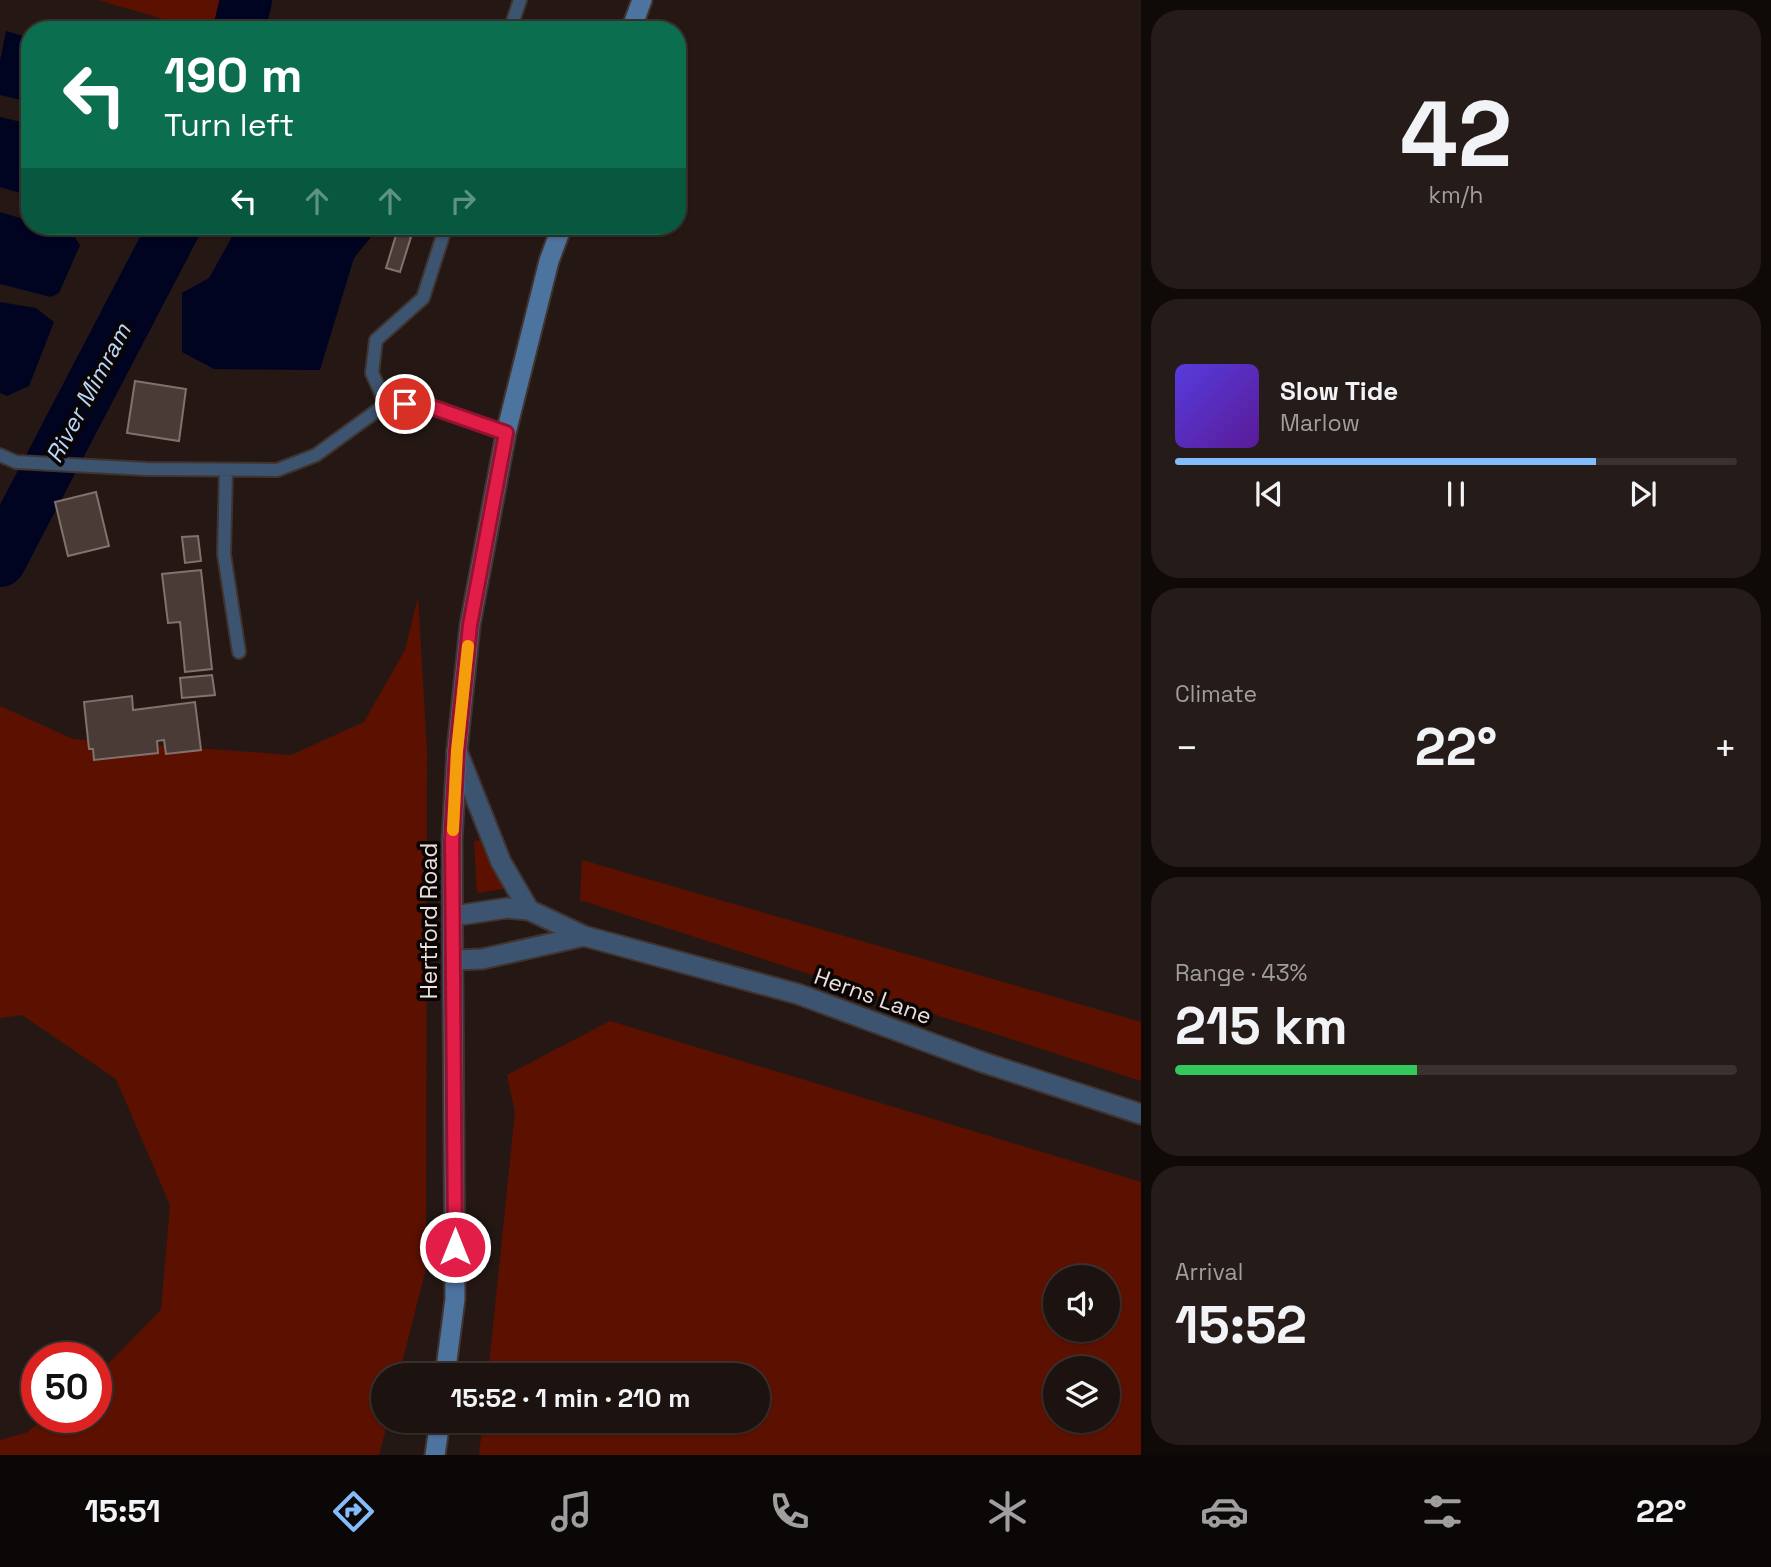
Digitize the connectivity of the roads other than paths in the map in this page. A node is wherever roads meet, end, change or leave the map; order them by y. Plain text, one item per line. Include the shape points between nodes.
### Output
1 (520, 0) edge
2 (642, 0) edge
3 (513, 21) edge
4 (634, 21) edge
5 (443, 235) edge
6 (559, 235) edge
7 (386, 404) junction
8 (506, 433) junction
9 (0, 455) edge
10 (226, 470) junction
11 (239, 652) dead end
12 (457, 751) junction
13 (529, 910) junction
14 (454, 916) junction
15 (584, 936) junction
16 (454, 960) junction
17 (1141, 1114) edge
18 (447, 1363) edge
19 (438, 1433) edge
20 (435, 1455) edge

1 - 3 lane
2 - 4 main road
5 - 7 lane via 423,298 376,340 372,373
6 - 8 main road, Hertford Road
7 - 8 lane via 423,404
7 - 10 lane via 316,455 277,470
8 - 12 main road, Hertford Road via 470,625
9 - 10 lane via 16,463
10 - 11 lane via 224,554
12 - 13 street via 501,862
12 - 14 main road, Hertford Road
13 - 14 street, Herns Lane via 507,908
13 - 15 street, Herns Lane
14 - 16 main road, Hertford Road
15 - 16 street, Herns Lane via 482,959
15 - 17 street, Herns Lane via 798,994
16 - 18 main road, Hertford Road via 455,1299
19 - 20 main road

